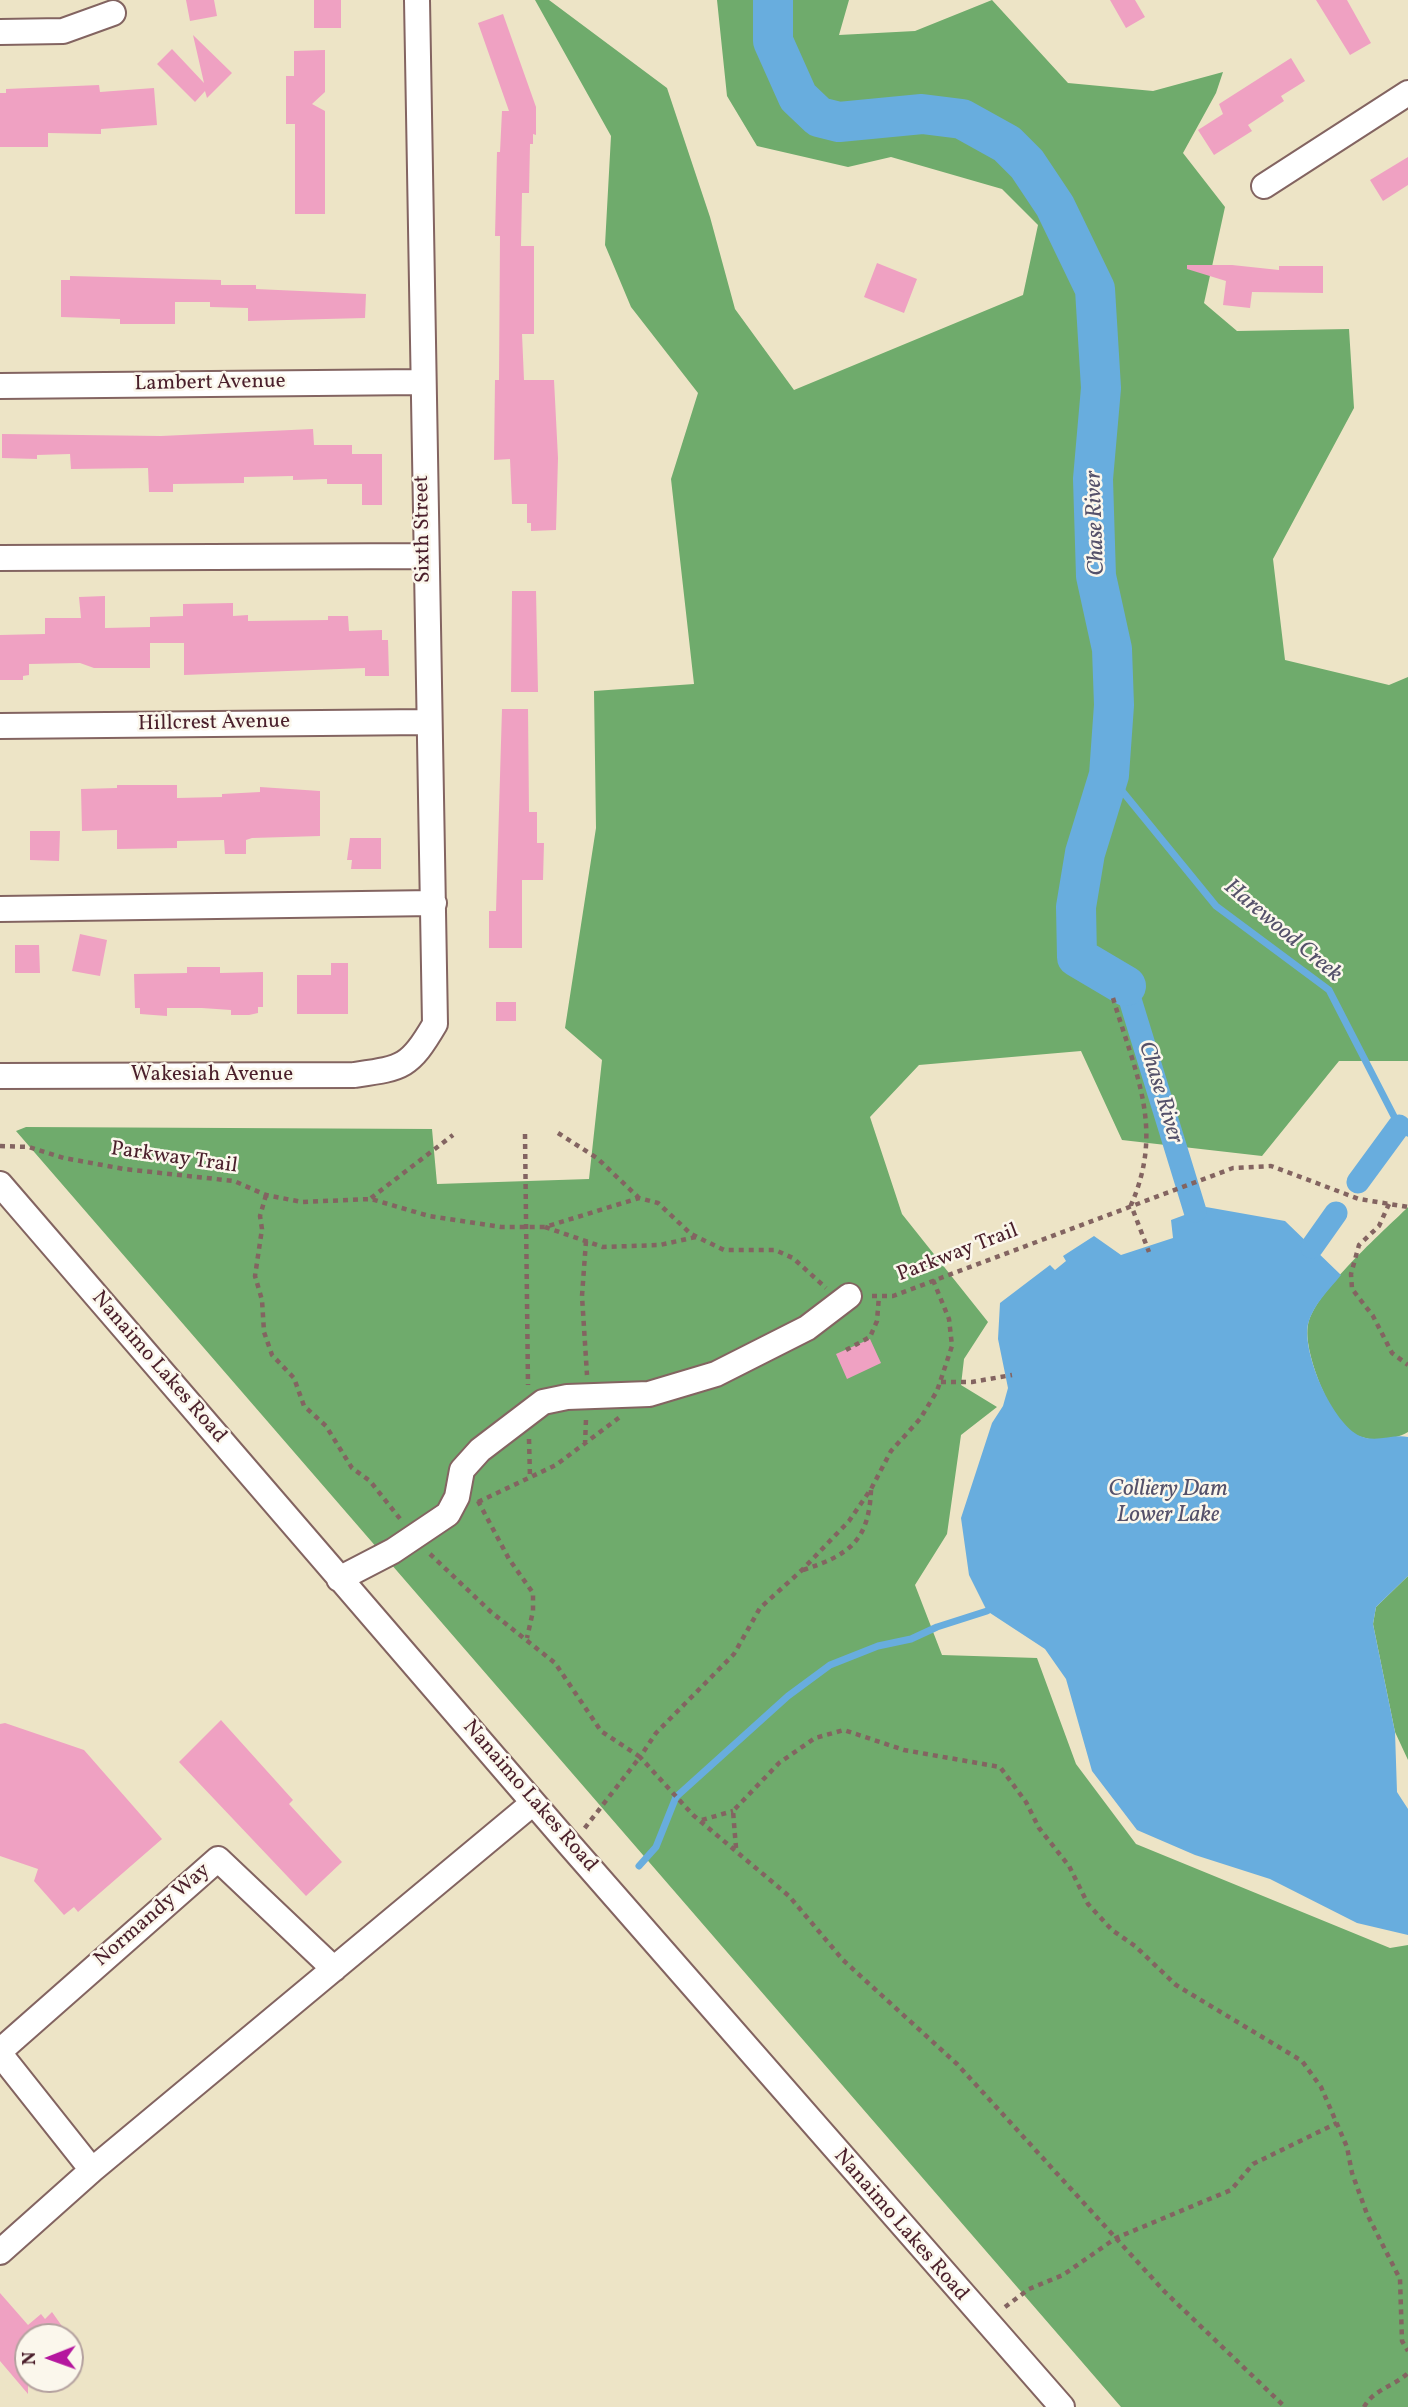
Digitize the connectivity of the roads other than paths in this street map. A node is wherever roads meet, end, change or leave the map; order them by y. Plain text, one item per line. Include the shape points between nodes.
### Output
1 (416, 0) edge
2 (113, 13) dead end
3 (0, 32) edge
4 (1408, 93) edge
5 (1264, 186) dead end
6 (421, 382) junction
7 (0, 386) edge
8 (424, 556) junction
9 (0, 558) edge
10 (427, 722) junction
11 (0, 726) edge
12 (434, 903) junction
13 (0, 909) edge
14 (418, 1053) joint
15 (0, 1076) edge
16 (0, 1184) edge
17 (849, 1296) road end
18 (339, 1579) junction
19 (533, 1803) junction
20 (334, 1969) junction
21 (0, 2053) edge
22 (92, 2169) junction
23 (0, 2252) edge
24 (1062, 2407) edge

1 - 6 street, Sixth Street
2 - 3 street via 62,31
4 - 5 street
6 - 7 street, Lambert Avenue
6 - 8 street, Sixth Street
8 - 9 street
8 - 10 street, Sixth Street
10 - 11 street, Hillcrest Avenue
10 - 12 street, Sixth Street
12 - 13 street
12 - 14 street, Sixth Street via 435,1024
14 - 15 street, Wakesiah Avenue via 397,1069 354,1075
16 - 18 street, Nanaimo Lakes Road
17 - 18 street via 807,1328 716,1374 641,1395 543,1402 480,1450 463,1470 448,1514 393,1551
18 - 19 street, Nanaimo Lakes Road
19 - 20 street
19 - 24 street, Nanaimo Lakes Road
20 - 21 street, Normandy Way via 218,1859
20 - 22 street
21 - 22 street, Normandy Way
22 - 23 street

